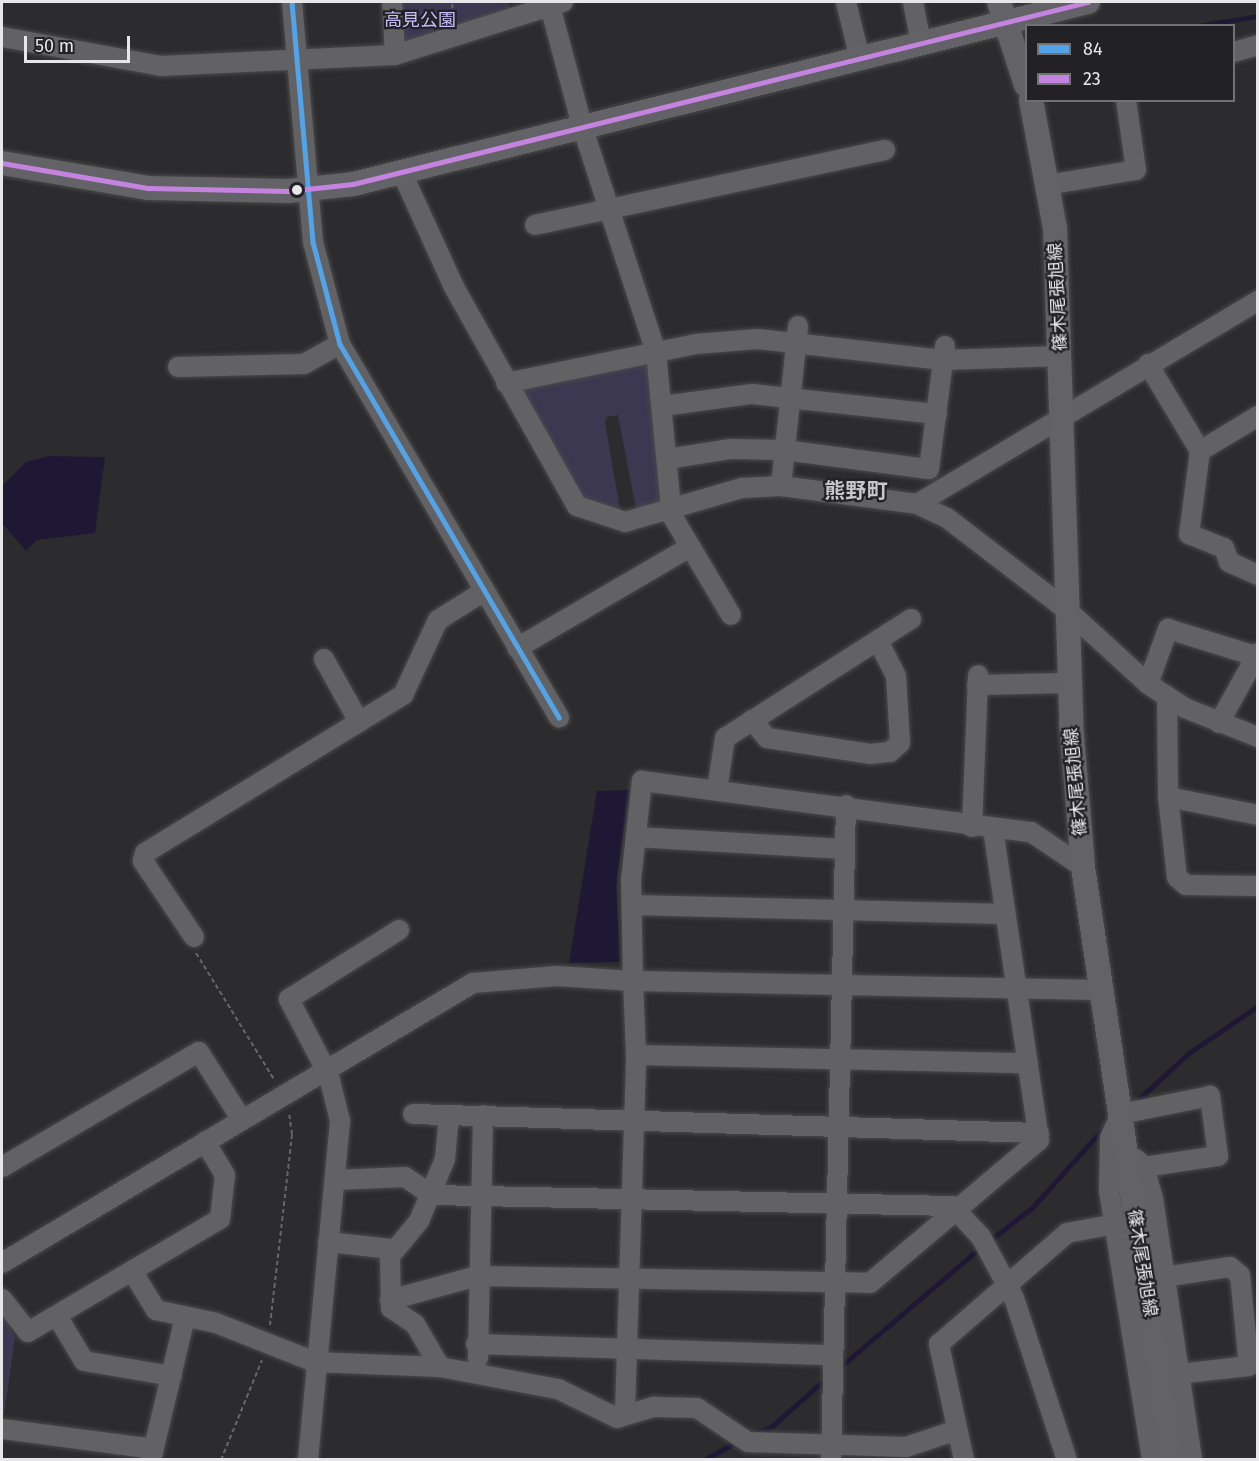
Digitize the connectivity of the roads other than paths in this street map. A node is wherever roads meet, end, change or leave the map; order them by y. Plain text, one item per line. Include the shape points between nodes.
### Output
1 (292, 2) edge
2 (392, 2) edge
3 (846, 2) edge
4 (913, 2) edge
5 (1088, 2) edge
6 (557, 4) edge
7 (1004, 12) edge
8 (2, 37) edge
9 (921, 43) junction
10 (1257, 45) edge
11 (1235, 51) edge
12 (395, 55) junction
13 (860, 59) junction
14 (298, 61) junction
15 (1025, 82) edge
16 (1031, 102) edge
17 (1126, 102) edge
18 (583, 129) junction
19 (885, 150) dead end
20 (2, 163) edge
21 (403, 175) junction
22 (1047, 185) junction
23 (308, 190) junction
24 (608, 208) junction
25 (535, 225) dead end
26 (1257, 301) edge
27 (798, 334) junction
28 (340, 344) junction
29 (656, 352) junction
30 (944, 353) junction
31 (1061, 356) junction
32 (1148, 364) junction
33 (178, 367) dead end
34 (506, 383) junction
35 (791, 396) junction
36 (663, 406) junction
37 (1063, 413) junction
38 (937, 414) junction
39 (1257, 416) edge
40 (784, 450) junction
41 (1200, 451) junction
42 (667, 459) junction
43 (781, 486) junction
44 (917, 504) junction
45 (670, 508) junction
46 (690, 547) junction
47 (1257, 575) edge
48 (483, 592) junction
49 (1067, 610) junction
50 (731, 615) dead end
51 (911, 619) dead end
52 (878, 641) junction
53 (517, 648) junction
54 (1256, 655) edge
55 (324, 659) dead end
56 (1070, 683) junction
57 (1148, 684) junction
58 (1167, 696) junction
59 (559, 717) dead end
60 (752, 720) junction
61 (359, 722) junction
62 (1219, 723) junction
63 (1257, 736) edge
64 (717, 790) junction
65 (1168, 798) junction
66 (846, 806) junction
67 (1257, 814) edge
68 (972, 827) junction
69 (993, 830) junction
70 (636, 837) junction
71 (843, 849) junction
72 (1083, 867) junction
73 (1257, 886) edge
74 (632, 905) junction
75 (844, 909) junction
76 (1005, 914) junction
77 (399, 930) dead end
78 (192, 940) road end
79 (633, 981) junction
80 (842, 984) junction
81 (1017, 989) junction
82 (1102, 990) junction
83 (636, 1055) junction
84 (840, 1059) junction
85 (1028, 1063) junction
86 (326, 1070) junction
87 (413, 1114) dead end
88 (1121, 1114) junction
89 (448, 1115) junction
90 (483, 1115) junction
91 (242, 1120) junction
92 (630, 1122) junction
93 (838, 1126) junction
94 (1039, 1133) junction
95 (205, 1142) junction
96 (1136, 1159) junction
97 (2, 1167) edge
98 (336, 1180) junction
99 (430, 1193) junction
100 (479, 1195) junction
101 (627, 1198) junction
102 (836, 1202) junction
103 (958, 1210) junction
104 (1115, 1224) junction
105 (328, 1242) junction
106 (392, 1250) junction
107 (2, 1263) edge
108 (132, 1271) junction
109 (477, 1276) junction
110 (1164, 1277) junction
111 (626, 1279) junction
112 (834, 1284) junction
113 (1008, 1286) junction
114 (2, 1299) edge
115 (390, 1300) junction
116 (57, 1316) junction
117 (185, 1317) junction
118 (476, 1344) junction
119 (625, 1350) junction
120 (317, 1362) junction
121 (440, 1367) junction
122 (832, 1367) junction
123 (479, 1372) junction
124 (1179, 1374) junction
125 (172, 1376) junction
126 (625, 1412) junction
127 (2, 1429) edge
128 (957, 1430) junction
129 (831, 1451) edge
130 (906, 1453) edge
131 (153, 1454) edge
132 (308, 1460) edge
133 (964, 1460) edge
134 (1067, 1460) edge
135 (1152, 1460) edge
136 (1172, 1460) edge
137 (1192, 1460) edge

1 - 14 street
2 - 12 street
3 - 13 street
4 - 9 street
5 - 7 main road
6 - 12 street
6 - 18 street
7 - 9 main road
7 - 15 main road
8 - 14 street via 161,66
9 - 13 main road
10 - 11 street
12 - 14 street
13 - 18 main road
14 - 23 street
16 - 22 main road, 篠木尾張旭線
17 - 22 street via 1136,170
18 - 21 main road
18 - 24 street
19 - 24 street
20 - 23 main road via 149,188
21 - 23 main road
21 - 34 street
22 - 31 main road, 篠木尾張旭線
23 - 28 street via 319,281
24 - 25 street
24 - 29 street
26 - 32 street
27 - 29 street
27 - 30 street
27 - 35 street
28 - 33 street via 304,364
28 - 48 street
29 - 34 street
29 - 36 street
30 - 31 street
30 - 38 street
31 - 37 main road, 篠木尾張旭線
32 - 37 street
32 - 41 street
34 - 45 street via 577,506 615,522
35 - 36 street via 741,395
35 - 38 street
35 - 40 street
36 - 42 street
37 - 44 street
37 - 49 main road, 篠木尾張旭線
38 - 40 street via 929,469
39 - 41 street
40 - 42 street via 731,449
40 - 43 street
41 - 47 street via 1189,534 1224,548 1229,562
42 - 45 street
43 - 44 street
43 - 45 street via 742,488
44 - 49 street via 947,518
45 - 46 street
46 - 50 street
46 - 53 street
48 - 53 street
48 - 61 street via 438,620 403,695
49 - 56 main road, 篠木尾張旭線
49 - 57 street
51 - 52 street
52 - 60 street
52 - 60 street via 896,676 900,743 890,752 870,754 767,738
53 - 59 street
54 - 57 street via 1168,629
54 - 62 street
55 - 61 street
56 - 68 street via 977,680
56 - 72 main road, 篠木尾張旭線
57 - 58 street
58 - 62 street
58 - 65 street
60 - 64 street via 725,738
61 - 78 street via 144,853 143,861
62 - 63 street
64 - 66 street
64 - 70 street via 642,781
65 - 67 street
65 - 73 street via 1177,877 1186,885
66 - 68 street
66 - 71 street
68 - 69 street
69 - 72 street via 1031,832
69 - 76 street
70 - 71 street
70 - 74 street
71 - 75 street
72 - 82 main road, 篠木尾張旭線
74 - 75 street
74 - 79 street
75 - 76 street
75 - 80 street
76 - 81 street
77 - 86 street via 289,999
79 - 80 street
79 - 83 street
79 - 86 street via 557,976 473,982
80 - 81 street
80 - 84 street
81 - 82 street
81 - 85 street
82 - 88 main road, 篠木尾張旭線
83 - 84 street
83 - 92 street
84 - 85 street
84 - 93 street
85 - 94 street
86 - 91 street
86 - 98 street via 339,1100
87 - 89 street
88 - 96 main road, 篠木尾張旭線
88 - 96 street via 1210,1096 1218,1156
88 - 104 street via 1110,1138
89 - 90 street
89 - 99 street via 449,1145
90 - 92 street
90 - 100 street
91 - 95 street
91 - 97 street via 199,1052
92 - 93 street
92 - 101 street
93 - 94 street
93 - 102 street
94 - 103 street via 1039,1140
95 - 107 street
95 - 108 street via 225,1175 220,1219
96 - 110 street
96 - 136 main road, 篠木尾張旭線 via 1131,1192
98 - 99 street via 405,1177
98 - 105 street
99 - 100 street
99 - 106 street via 419,1221
100 - 101 street
100 - 109 street
101 - 102 street
101 - 111 street
102 - 103 street
102 - 112 street
103 - 112 street via 870,1283
103 - 113 street via 985,1244
104 - 113 street via 1067,1233
104 - 135 street
105 - 106 street
105 - 120 street
106 - 115 street
108 - 116 street
108 - 117 street via 156,1310
109 - 111 street
109 - 115 street
109 - 118 street
110 - 124 street
110 - 124 street via 1230,1267 1240,1275 1248,1366
111 - 112 street
111 - 119 street
112 - 122 street
113 - 128 street via 939,1344
113 - 134 street
114 - 116 street via 24,1331
115 - 121 street via 391,1308 415,1323
116 - 125 street via 84,1361
117 - 120 street via 216,1323
117 - 125 street
118 - 119 street
118 - 123 street
119 - 122 street
119 - 126 street
120 - 121 street
120 - 132 street
121 - 123 street
122 - 129 street
123 - 126 street via 558,1389 617,1418
124 - 137 street
125 - 131 street
126 - 129 street via 697,1408 744,1438
127 - 131 street
128 - 130 street
128 - 133 street
129 - 130 street

